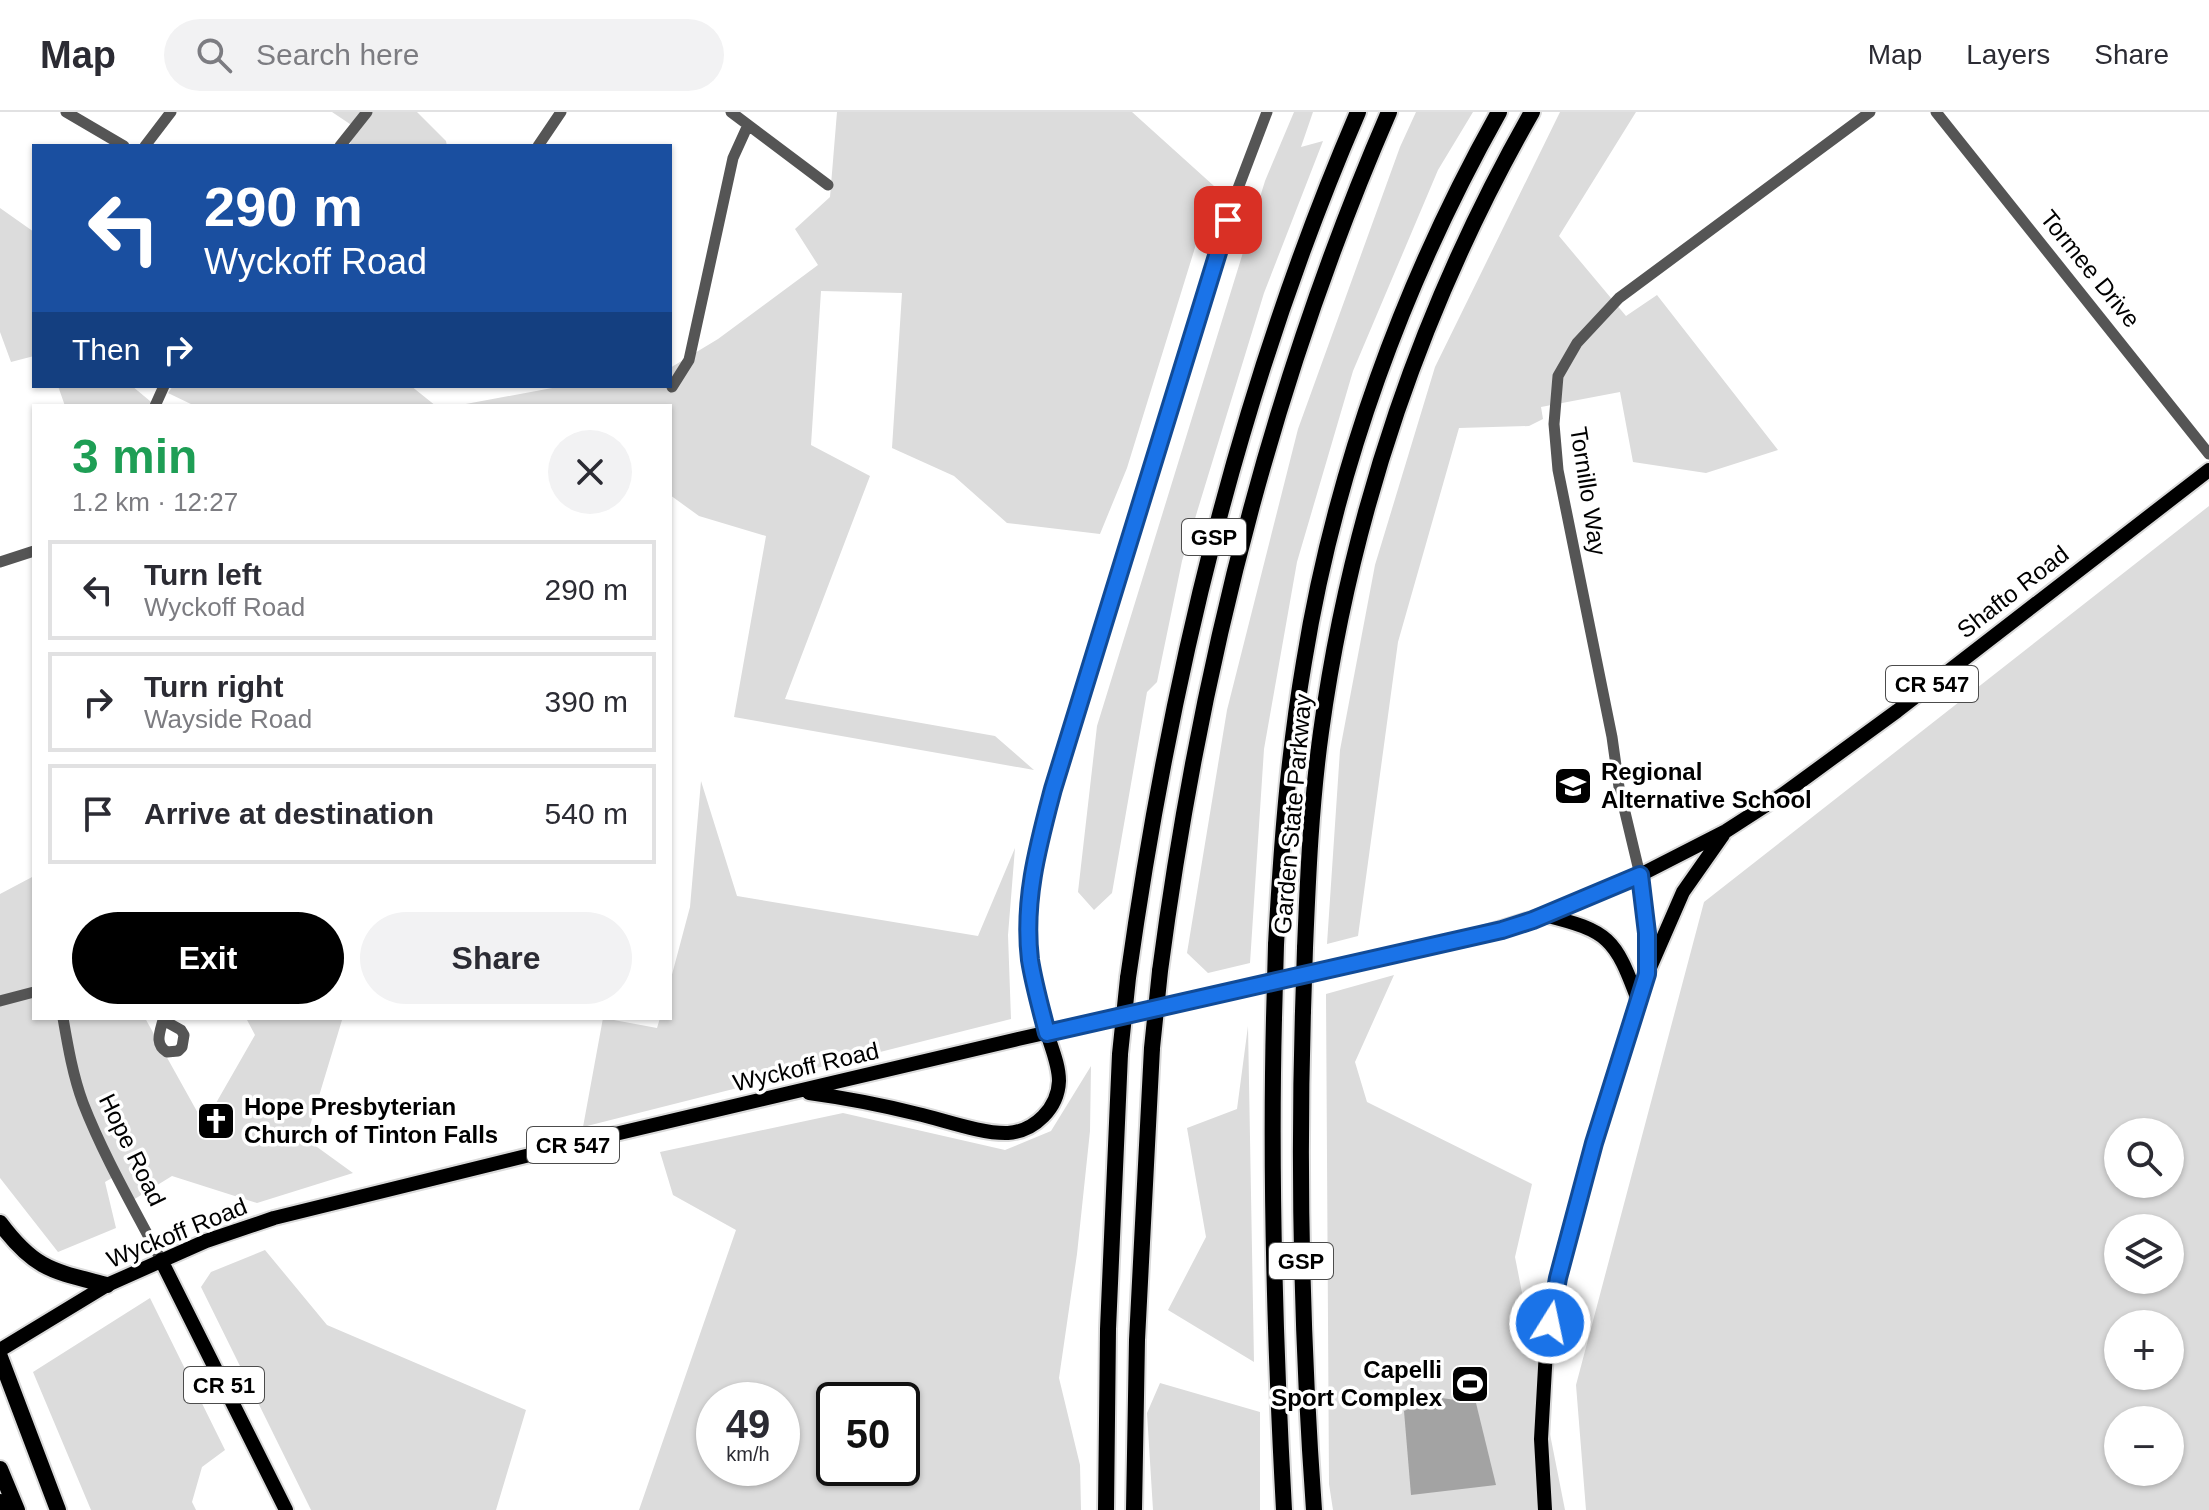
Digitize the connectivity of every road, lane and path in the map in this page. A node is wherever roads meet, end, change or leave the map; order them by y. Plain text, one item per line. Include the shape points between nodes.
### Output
1 (66, 112) edge
2 (171, 112) edge
3 (367, 112) edge
4 (561, 112) edge
5 (731, 112) edge
6 (1267, 112) edge
7 (1358, 112) edge
8 (1389, 112) edge
9 (1499, 112) edge
10 (1532, 112) edge
11 (1870, 112) edge
12 (1936, 112) edge
13 (748, 125) junction
14 (121, 144) edge
15 (147, 144) edge
16 (342, 144) edge
17 (539, 144) edge
18 (828, 185) dead end
19 (672, 387) dead end
20 (2209, 454) edge
21 (2209, 470) edge
22 (32, 552) edge
23 (0, 562) edge
24 (1726, 831) junction
25 (1640, 875) junction
26 (1544, 915) junction
27 (1647, 974) junction
28 (32, 993) edge
29 (1638, 1000) junction
30 (0, 1001) edge
31 (63, 1020) edge
32 (1047, 1033) junction
33 (800, 1092) junction
34 (0, 1223) edge
35 (161, 1260) junction
36 (107, 1285) junction
37 (0, 1350) edge
38 (0, 1357) edge
39 (0, 1469) edge
40 (0, 1502) edge
41 (2, 1510) edge
42 (17, 1510) edge
43 (58, 1510) edge
44 (286, 1510) edge
45 (1106, 1510) edge
46 (1134, 1510) edge
47 (1284, 1510) edge
48 (1314, 1510) edge
49 (1545, 1510) edge

1 - 14 street
2 - 15 street
3 - 16 street
4 - 17 street
5 - 13 street
6 - 32 street via 1233,205 1035,856 1029,941
7 - 45 highway, GSP, bridge via 1305,243 1225,491 1191,625 1144,872 1120,1054
8 - 46 highway, GSP, bridge via 1295,360 1241,541 1192,759 1152,1048
9 - 47 highway, Garden State Parkway / GSP, bridge via 1443,221 1369,406 1330,537 1294,729 1276,945 1272,1164
10 - 48 highway, Garden State Parkway / GSP, bridge via 1466,238 1395,416 1359,540 1332,662 1309,858 1303,1011 1302,1302
11 - 25 street, Tornillo Way via 1619,298 1577,343 1558,376 1558,470
12 - 20 street, Tormee Drive
13 - 18 street
13 - 19 street via 733,158 689,360
21 - 24 main road, Shafto Road / CR 547 via 1830,762
22 - 23 street
24 - 25 main road, Shafto Road / CR 547
24 - 27 main road via 1683,892
25 - 26 main road, Wyckoff Road / CR 547
25 - 27 main road
26 - 29 main road via 1604,936 1620,955
26 - 32 main road, Wyckoff Road / CR 547 via 1469,938
27 - 29 main road
28 - 30 street
29 - 49 main road via 1554,1295 1542,1395
31 - 35 street, Hope Road via 83,1103
32 - 33 main road, Wyckoff Road / CR 547
32 - 33 main road via 1058,1072 1057,1094 1040,1120 1019,1131 997,1132 865,1101
33 - 35 main road, Wyckoff Road / CR 547 via 330,1204
34 - 36 highway via 44,1267
35 - 36 main road, Wyckoff Road / CR 547
35 - 44 main road, Hope Road / CR 51
36 - 37 main road, Wyckoff Road / CR 547
38 - 43 highway
39 - 42 highway
40 - 41 highway

